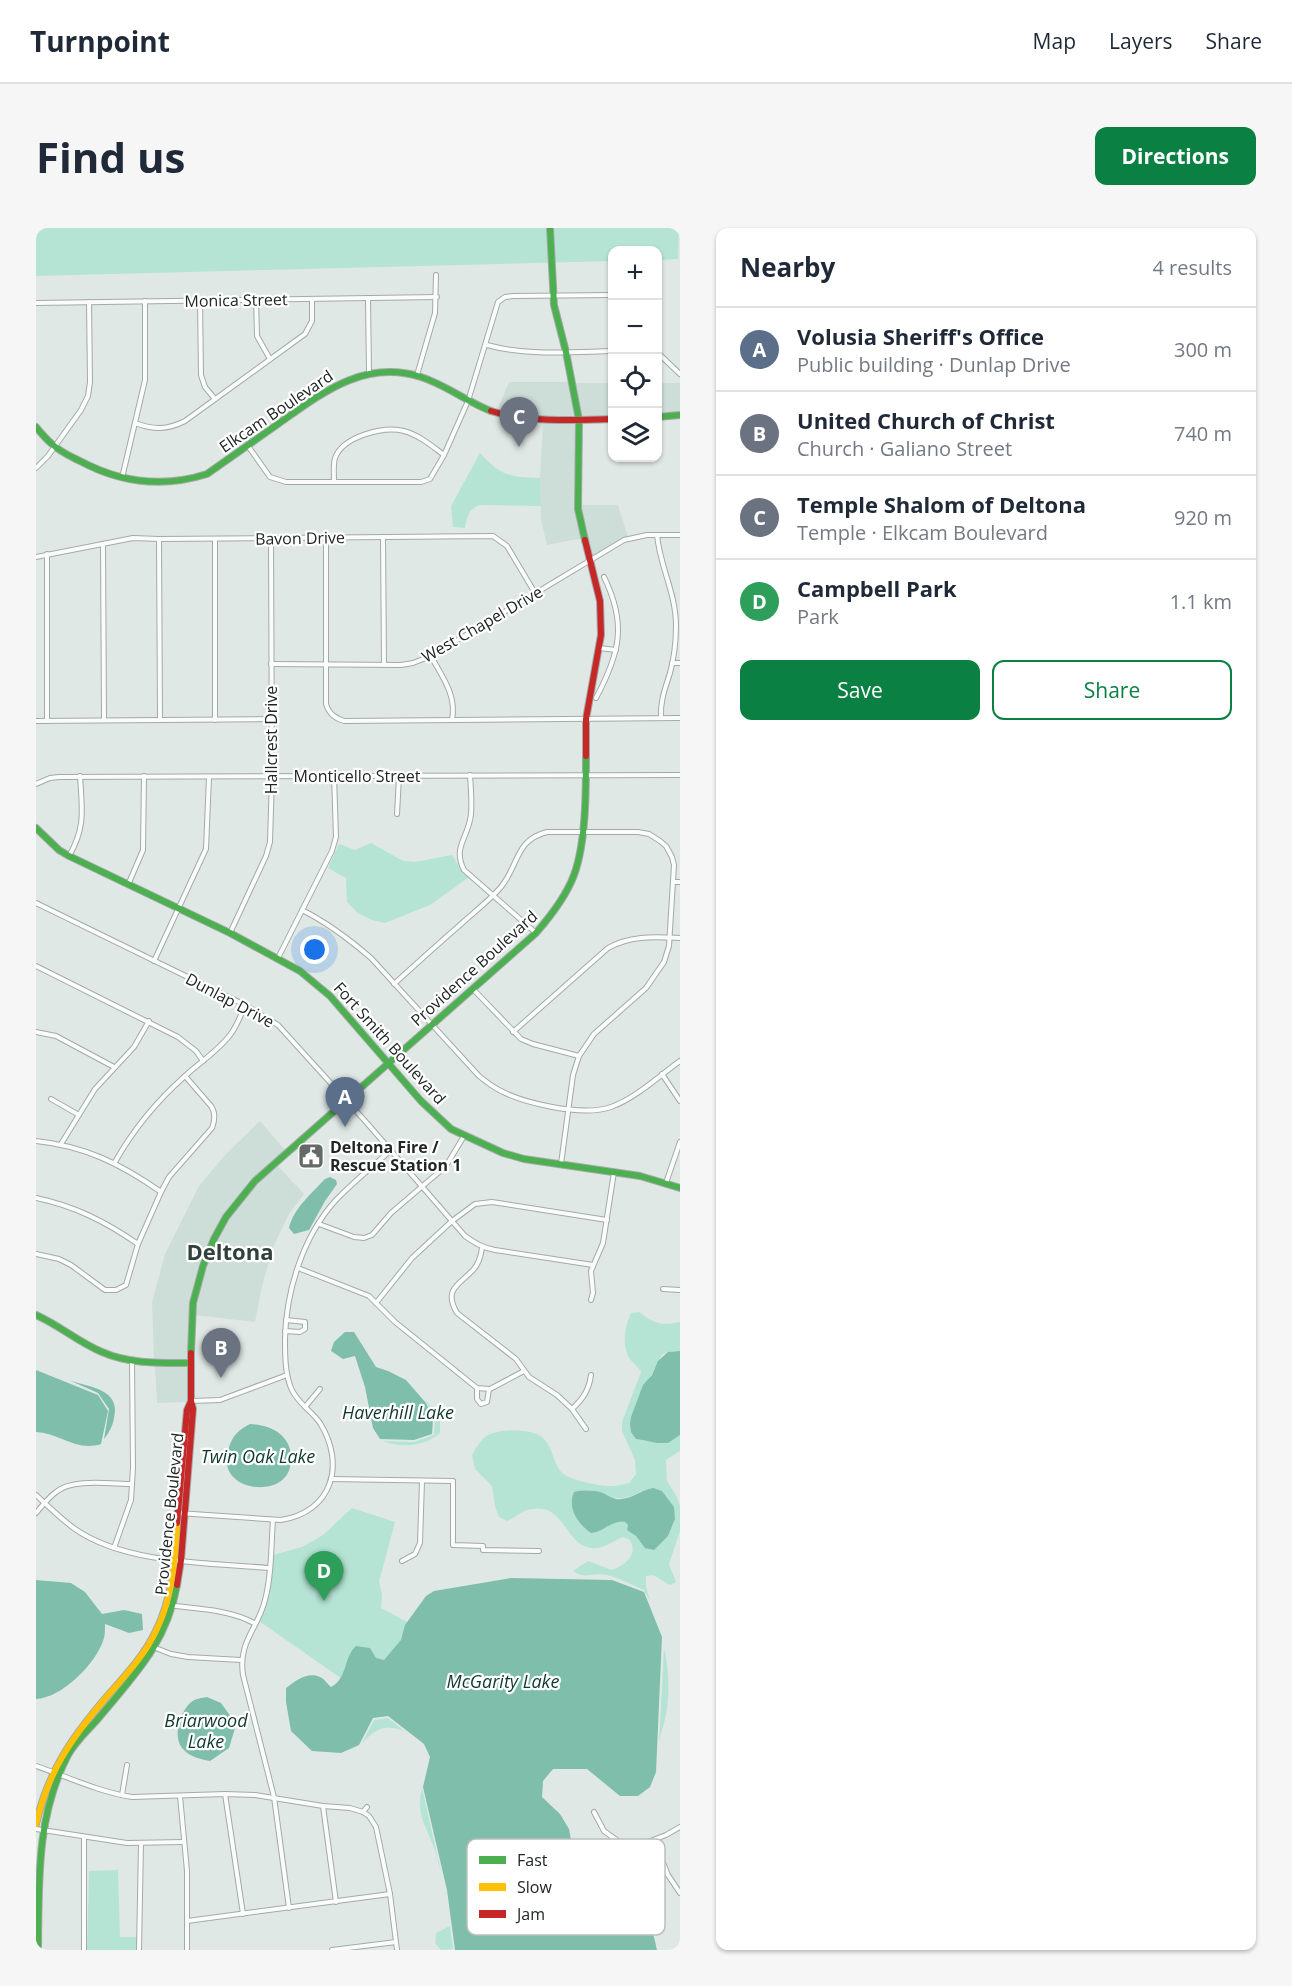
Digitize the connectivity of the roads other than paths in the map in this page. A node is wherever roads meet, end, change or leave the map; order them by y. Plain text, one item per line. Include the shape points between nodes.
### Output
1 (550, 228) edge
2 (436, 275) dead end
3 (608, 295) edge
4 (553, 296) junction
5 (437, 297) junction
6 (256, 298) junction
7 (368, 298) junction
8 (312, 299) junction
9 (200, 300) junction
10 (145, 301) junction
11 (89, 302) junction
12 (36, 303) edge
13 (487, 345) junction
14 (608, 351) edge
15 (566, 352) junction
16 (658, 354) edge
17 (270, 359) junction
18 (369, 373) junction
19 (680, 374) edge
20 (417, 375) junction
21 (215, 399) junction
22 (468, 401) junction
23 (680, 415) edge
24 (662, 417) edge
25 (608, 419) edge
26 (579, 420) junction
27 (135, 423) junction
28 (36, 427) edge
29 (248, 446) junction
30 (54, 447) junction
31 (444, 455) junction
32 (36, 468) edge
33 (122, 479) junction
34 (334, 481) junction
35 (657, 535) junction
36 (680, 535) edge
37 (383, 537) junction
38 (271, 538) junction
39 (326, 538) junction
40 (159, 539) junction
41 (215, 539) junction
42 (103, 544) junction
43 (47, 554) junction
44 (36, 557) edge
45 (591, 561) junction
46 (604, 577) dead end
47 (536, 593) junction
48 (599, 648) junction
49 (616, 651) junction
50 (431, 656) junction
51 (672, 663) junction
52 (680, 663) edge
53 (271, 664) junction
54 (326, 665) junction
55 (384, 665) junction
56 (596, 698) dead end
57 (661, 718) junction
58 (680, 718) edge
59 (271, 719) junction
60 (586, 719) junction
61 (104, 720) junction
62 (160, 720) junction
63 (215, 720) junction
64 (452, 720) junction
65 (36, 721) edge
66 (47, 721) junction
67 (334, 775) junction
68 (471, 775) junction
69 (586, 775) junction
70 (680, 775) edge
71 (81, 776) junction
72 (144, 776) junction
73 (272, 776) junction
74 (209, 777) junction
75 (399, 777) junction
76 (36, 784) edge
77 (397, 814) dead end
78 (36, 828) edge
79 (583, 832) junction
80 (69, 856) junction
81 (673, 882) junction
82 (680, 882) edge
83 (128, 886) junction
84 (493, 896) junction
85 (36, 903) edge
86 (179, 910) junction
87 (302, 910) junction
88 (230, 933) junction
89 (536, 933) junction
90 (671, 938) junction
91 (680, 938) edge
92 (278, 958) junction
93 (154, 961) junction
94 (36, 966) edge
95 (394, 984) junction
96 (473, 989) junction
97 (245, 1005) junction
98 (149, 1021) junction
99 (431, 1025) junction
100 (36, 1032) edge
101 (513, 1032) junction
102 (579, 1056) junction
103 (203, 1061) junction
104 (680, 1061) edge
105 (389, 1063) junction
106 (114, 1067) junction
107 (662, 1074) junction
108 (185, 1076) junction
109 (51, 1099) dead end
110 (346, 1100) junction
111 (680, 1101) edge
112 (569, 1108) junction
113 (79, 1115) junction
114 (464, 1136) junction
115 (36, 1141) edge
116 (680, 1142) edge
117 (61, 1144) junction
118 (390, 1151) junction
119 (115, 1162) junction
120 (561, 1164) junction
121 (614, 1172) junction
122 (666, 1183) junction
123 (421, 1187) junction
124 (680, 1188) edge
125 (161, 1192) junction
126 (36, 1198) edge
127 (607, 1220) junction
128 (452, 1221) junction
129 (319, 1224) junction
130 (138, 1244) junction
131 (482, 1248) junction
132 (36, 1254) edge
133 (593, 1265) junction
134 (298, 1268) junction
135 (663, 1289) dead end
136 (680, 1290) edge
137 (591, 1300) dead end
138 (376, 1303) junction
139 (36, 1315) edge
140 (286, 1320) junction
141 (285, 1331) junction
142 (132, 1362) junction
143 (190, 1363) junction
144 (524, 1371) junction
145 (287, 1375) junction
146 (591, 1375) dead end
147 (477, 1388) junction
148 (320, 1389) dead end
149 (489, 1389) junction
150 (191, 1401) junction
151 (305, 1407) junction
152 (572, 1409) junction
153 (586, 1429) dead end
154 (331, 1479) junction
155 (422, 1481) junction
156 (132, 1484) junction
157 (36, 1495) edge
158 (45, 1503) junction
159 (36, 1513) edge
160 (182, 1513) junction
161 (273, 1520) junction
162 (114, 1548) junction
163 (539, 1551) dead end
164 (178, 1560) junction
165 (402, 1561) dead end
166 (269, 1568) junction
167 (170, 1605) junction
168 (254, 1623) junction
169 (152, 1646) junction
170 (241, 1660) junction
171 (127, 1765) dead end
172 (36, 1766) edge
173 (56, 1772) junction
174 (225, 1794) junction
175 (122, 1795) junction
176 (180, 1796) junction
177 (274, 1797) junction
178 (323, 1806) junction
179 (367, 1807) dead end
180 (363, 1812) junction
181 (594, 1812) dead end
182 (36, 1824) edge
183 (680, 1827) edge
184 (39, 1830) edge
185 (84, 1838) junction
186 (615, 1839) edge
187 (656, 1839) edge
188 (184, 1842) junction
189 (141, 1843) junction
190 (665, 1868) edge
191 (680, 1893) edge
192 (390, 1894) junction
193 (37, 1896) edge
194 (336, 1902) junction
195 (289, 1908) junction
196 (243, 1914) junction
197 (187, 1921) junction
198 (397, 1941) junction
199 (37, 1947) edge
200 (84, 1950) edge
201 (139, 1950) edge
202 (187, 1950) edge
203 (332, 1950) edge
204 (397, 1950) edge

1 - 4 main road, Providence Boulevard
2 - 5 street
3 - 4 street
4 - 13 street via 501,299 495,308
4 - 15 main road, Providence Boulevard
5 - 7 street, Monica Street
5 - 20 street
6 - 8 street, Monica Street
6 - 9 street, Monica Street
6 - 17 street via 257,336
7 - 8 street, Monica Street
7 - 18 street
8 - 17 street via 308,331
9 - 10 street, Monica Street
9 - 21 street via 201,375
10 - 11 street, Monica Street
10 - 27 street via 146,380
11 - 12 street, Monica Street
11 - 30 street via 88,396
13 - 15 street via 528,352
13 - 22 street
14 - 15 street
15 - 26 main road, Providence Boulevard
16 - 19 street
17 - 21 street
18 - 20 main road, Elkcam Boulevard
18 - 29 main road, Elkcam Boulevard via 326,390
20 - 22 main road, Elkcam Boulevard
21 - 27 street via 173,427 149,428
22 - 26 main road, Elkcam Boulevard via 534,420
22 - 31 street
23 - 24 main road
25 - 26 main road, Elkcam Boulevard
26 - 45 main road, Providence Boulevard via 578,509
27 - 33 street
28 - 30 main road, Elkcam Boulevard
29 - 33 main road, Elkcam Boulevard via 192,480 147,483
29 - 34 street via 274,480
30 - 32 street
30 - 33 main road, Elkcam Boulevard
31 - 34 street via 430,479 421,482
31 - 34 street via 406,431 374,431 340,449 334,463
35 - 36 street, West Chapel Drive
35 - 45 street, West Chapel Drive via 624,540
35 - 51 street via 658,551 673,596 676,623
37 - 39 street, Bavon Drive
37 - 47 street, Bavon Drive via 493,536 507,546
37 - 55 street
38 - 39 street, Bavon Drive
38 - 41 street, Bavon Drive
38 - 53 street, Hallcrest Drive
39 - 54 street
40 - 41 street, Bavon Drive
40 - 42 street, Bavon Drive via 134,538
40 - 62 street
41 - 63 street
42 - 43 street, Bavon Drive
42 - 61 street
43 - 44 street, Bavon Drive
43 - 66 street
45 - 47 street, West Chapel Drive
45 - 48 main road, Providence Boulevard via 600,601
46 - 49 street via 618,618
47 - 50 street, West Chapel Drive
48 - 49 street
48 - 60 main road, Providence Boulevard
49 - 56 street
50 - 55 street, West Chapel Drive via 413,663
50 - 64 street via 450,690
51 - 52 street
51 - 57 street via 660,705
53 - 54 street, West Chapel Drive
53 - 59 street, Hallcrest Drive
54 - 55 street, West Chapel Drive
54 - 64 street via 326,702 332,716 344,721
57 - 58 street
57 - 60 street
59 - 63 street
59 - 73 street, Hallcrest Drive
60 - 64 street
60 - 69 main road, Providence Boulevard
61 - 62 street
61 - 66 street
62 - 63 street
65 - 66 street
67 - 73 street, Monticello Street
67 - 75 street, Monticello Street
67 - 87 street via 336,837
68 - 69 street, Monticello Street
68 - 75 street, Monticello Street
68 - 84 street via 471,814 459,856 464,870
69 - 70 street, Monticello Street
69 - 79 main road, Providence Boulevard
71 - 72 street, Monticello Street
71 - 76 street, Monticello Street via 50,778
71 - 80 street via 81,830
72 - 74 street, Monticello Street
72 - 83 street via 143,850
73 - 74 street, Monticello Street
73 - 88 street, Hallcrest Drive via 270,842
74 - 86 street via 206,849
75 - 77 street
78 - 80 main road, Fort Smith Boulevard
79 - 81 street via 649,834 666,846 672,857
79 - 84 street via 547,832 528,840
79 - 89 main road, Providence Boulevard via 574,876
80 - 83 main road, Fort Smith Boulevard
81 - 82 street
81 - 90 street
83 - 86 main road, Fort Smith Boulevard
84 - 89 street
84 - 95 street
85 - 93 street, Dunlap Drive
86 - 88 main road, Fort Smith Boulevard
86 - 93 street
87 - 92 street
87 - 95 street via 351,941
88 - 92 main road, Fort Smith Boulevard
89 - 96 main road, Providence Boulevard
90 - 91 street
90 - 101 street via 628,939 608,948
90 - 102 street via 664,962 651,981 594,1034
92 - 105 main road, Fort Smith Boulevard via 330,996
93 - 97 street, Dunlap Drive
94 - 98 street
95 - 99 street
96 - 99 main road, Providence Boulevard
96 - 101 street
97 - 103 street via 232,1033
97 - 110 street, Dunlap Drive via 278,1025
98 - 103 street via 187,1042
98 - 106 street via 134,1047
99 - 105 main road, Providence Boulevard
99 - 112 street via 494,1087 526,1101
100 - 106 street via 56,1036
101 - 102 street via 533,1044
102 - 112 street
103 - 108 street
104 - 107 street
105 - 110 main road, Providence Boulevard
105 - 114 main road, Fort Smith Boulevard via 421,1101
106 - 113 street
107 - 111 street
107 - 112 street via 612,1107 597,1111
108 - 119 street via 144,1119
108 - 125 street via 211,1106 215,1120
109 - 113 street
110 - 118 street, Dunlap Drive
110 - 143 main road, Providence Boulevard via 255,1181 226,1217 197,1285
112 - 120 street
113 - 117 street
114 - 120 main road, Fort Smith Boulevard via 503,1154
114 - 123 street via 446,1166
115 - 117 street
116 - 122 street
117 - 119 street
118 - 123 street, Dunlap Drive
118 - 129 street via 335,1201
119 - 125 street
120 - 121 main road, Fort Smith Boulevard
121 - 122 main road, Fort Smith Boulevard
121 - 127 street
122 - 124 main road, Fort Smith Boulevard
123 - 128 street, Dunlap Drive
123 - 129 street via 364,1238
125 - 130 street
126 - 130 street via 90,1214
127 - 128 street via 482,1202
127 - 133 street via 603,1243
128 - 131 street, Dunlap Drive
128 - 138 street via 412,1258
129 - 134 street
130 - 132 street via 128,1280 121,1289 110,1291 59,1259
131 - 133 street
131 - 144 street via 474,1269 456,1285 451,1299 457,1312 516,1359
133 - 137 street
134 - 138 street via 363,1292
134 - 140 street
135 - 136 street
138 - 147 street
139 - 142 main road via 104,1354
140 - 141 street
140 - 141 street via 304,1322 305,1329
141 - 145 street
142 - 143 main road
142 - 156 street
143 - 150 main road, Providence Boulevard
144 - 149 street
144 - 152 street
145 - 150 street via 220,1400
145 - 151 street
146 - 152 street via 583,1399
147 - 149 street
147 - 149 street via 481,1404 488,1402
148 - 151 street
150 - 160 main road, Providence Boulevard via 187,1410
151 - 154 street via 319,1422 327,1439 333,1462
152 - 153 street
154 - 155 street
154 - 161 street via 314,1507 294,1518
155 - 163 street via 453,1481 453,1545
155 - 165 street via 419,1546 415,1554
156 - 158 street via 74,1484 56,1492
156 - 162 street via 129,1509
157 - 158 street
158 - 159 street
158 - 162 street via 76,1529
160 - 161 street
160 - 164 main road, Providence Boulevard
161 - 166 street
162 - 164 street
164 - 166 street
164 - 167 main road, Providence Boulevard
166 - 168 street via 263,1610
167 - 168 street via 228,1613
167 - 169 main road, Providence Boulevard
168 - 170 street
169 - 170 street via 171,1654
169 - 173 main road, Providence Boulevard via 74,1736 62,1752
170 - 177 street
171 - 175 street
172 - 173 street
173 - 175 street
173 - 182 main road, Providence Boulevard
173 - 184 main road, Providence Boulevard
174 - 176 street
174 - 177 street
174 - 196 street
175 - 176 street
176 - 188 street
177 - 178 street
177 - 195 street
178 - 180 street
178 - 194 street
179 - 180 street
180 - 192 street via 376,1827
181 - 186 street via 604,1831
183 - 187 street
184 - 185 street
184 - 193 main road, Providence Boulevard
185 - 189 street
185 - 200 street
188 - 189 street
188 - 197 street
189 - 201 street
190 - 191 street
192 - 194 street
192 - 198 street
193 - 199 main road, Providence Boulevard
194 - 195 street
195 - 196 street
196 - 197 street
197 - 202 street
198 - 203 street
198 - 204 street

